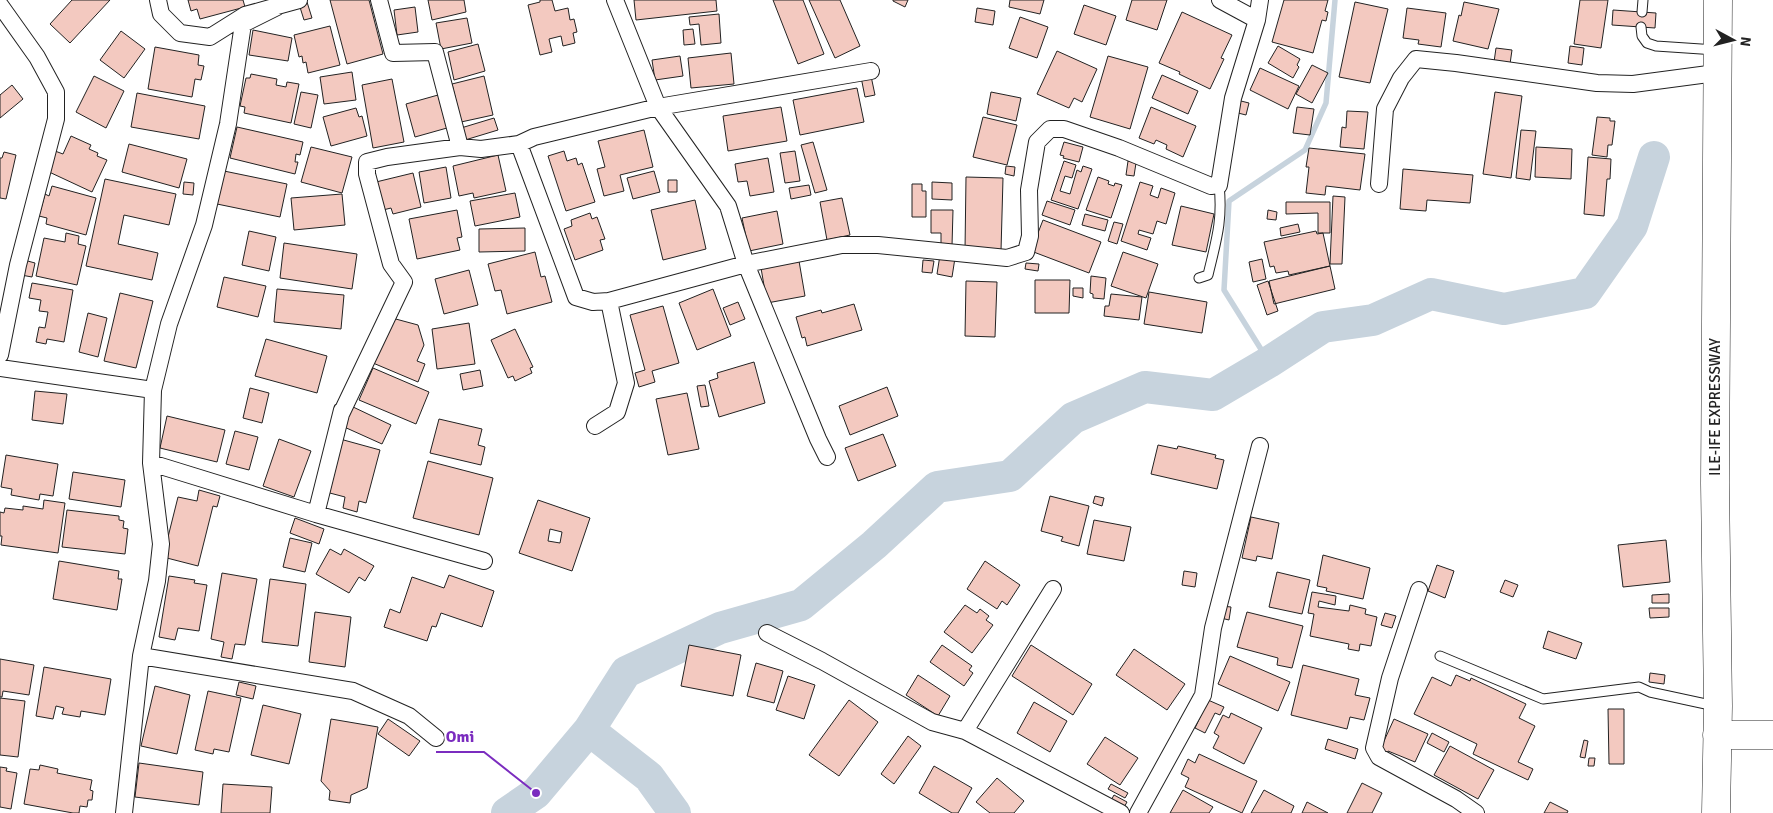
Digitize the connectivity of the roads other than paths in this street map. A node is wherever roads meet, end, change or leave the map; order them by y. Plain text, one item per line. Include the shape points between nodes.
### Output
1 (158, 0) edge
2 (299, 0) edge
3 (379, 0) edge
4 (615, 0) edge
5 (1220, 0) edge
6 (1260, 0) edge
7 (1644, 0) edge
8 (1718, 0) edge
9 (0, 5) edge
10 (277, 7) junction
11 (1642, 12) dead end
12 (1258, 20) junction
13 (1642, 27) dead end
14 (1716, 62) junction
15 (871, 71) dead end
16 (658, 107) junction
17 (519, 144) junction
18 (460, 147) junction
19 (1379, 184) dead end
20 (1218, 185) junction
21 (746, 264) junction
22 (1199, 278) dead end
23 (609, 301) junction
24 (0, 355) edge
25 (0, 368) edge
26 (153, 390) junction
27 (594, 426) dead end
28 (1260, 446) dead end
29 (827, 457) dead end
30 (151, 463) junction
31 (316, 514) junction
32 (484, 561) dead end
33 (1053, 589) dead end
34 (1419, 590) dead end
35 (767, 633) dead end
36 (141, 656) junction
37 (1440, 656) dead end
38 (1718, 706) junction
39 (965, 731) junction
40 (1717, 735) junction
41 (1773, 735) edge
42 (436, 738) dead end
43 (1109, 811) edge
44 (124, 813) edge
45 (1138, 813) edge
46 (1476, 813) edge
47 (1716, 813) edge

1 - 10 street via 161,14 180,33 210,37 244,15
2 - 10 street
3 - 18 street via 394,53 435,52
4 - 16 street
5 - 12 street
6 - 12 street
7 - 11 lane
8 - 14 highway, ILE-IFE EXPRESSWAY
9 - 24 street via 37,57 56,92 56,119 18,265
10 - 26 street via 243,24 228,124 204,225 169,324
12 - 20 street via 1233,98
13 - 14 lane via 1642,36 1647,42
14 - 19 street via 1633,84 1597,83 1416,59 1401,78 1385,110
14 - 38 highway, ILE-IFE EXPRESSWAY
15 - 16 street
16 - 17 street via 534,136
16 - 21 street via 728,206
17 - 18 street via 481,149
17 - 23 street via 576,297 593,302
18 - 31 street via 367,162 367,174 391,264 404,282 341,412
20 - 21 street via 1211,186 1064,129 1050,129 1037,142 1029,190 1030,236 1026,252 1007,258 878,244 842,245
20 - 22 lane via 1220,228 1208,274
21 - 23 street
21 - 29 street
23 - 27 street via 626,383 618,412
25 - 26 street
26 - 30 street
28 - 45 street via 1213,628 1203,695
30 - 31 street
30 - 36 street via 161,544 157,581
31 - 32 street
33 - 39 street
34 - 46 street via 1390,678 1374,748 1379,757
35 - 39 street via 932,722
36 - 42 street via 353,690 409,716
36 - 44 street
37 - 38 lane via 1543,699 1638,687
38 - 40 highway, ILE-IFE EXPRESSWAY
39 - 43 street
40 - 41 highway
40 - 47 highway, ILE-IFE EXPRESSWAY

